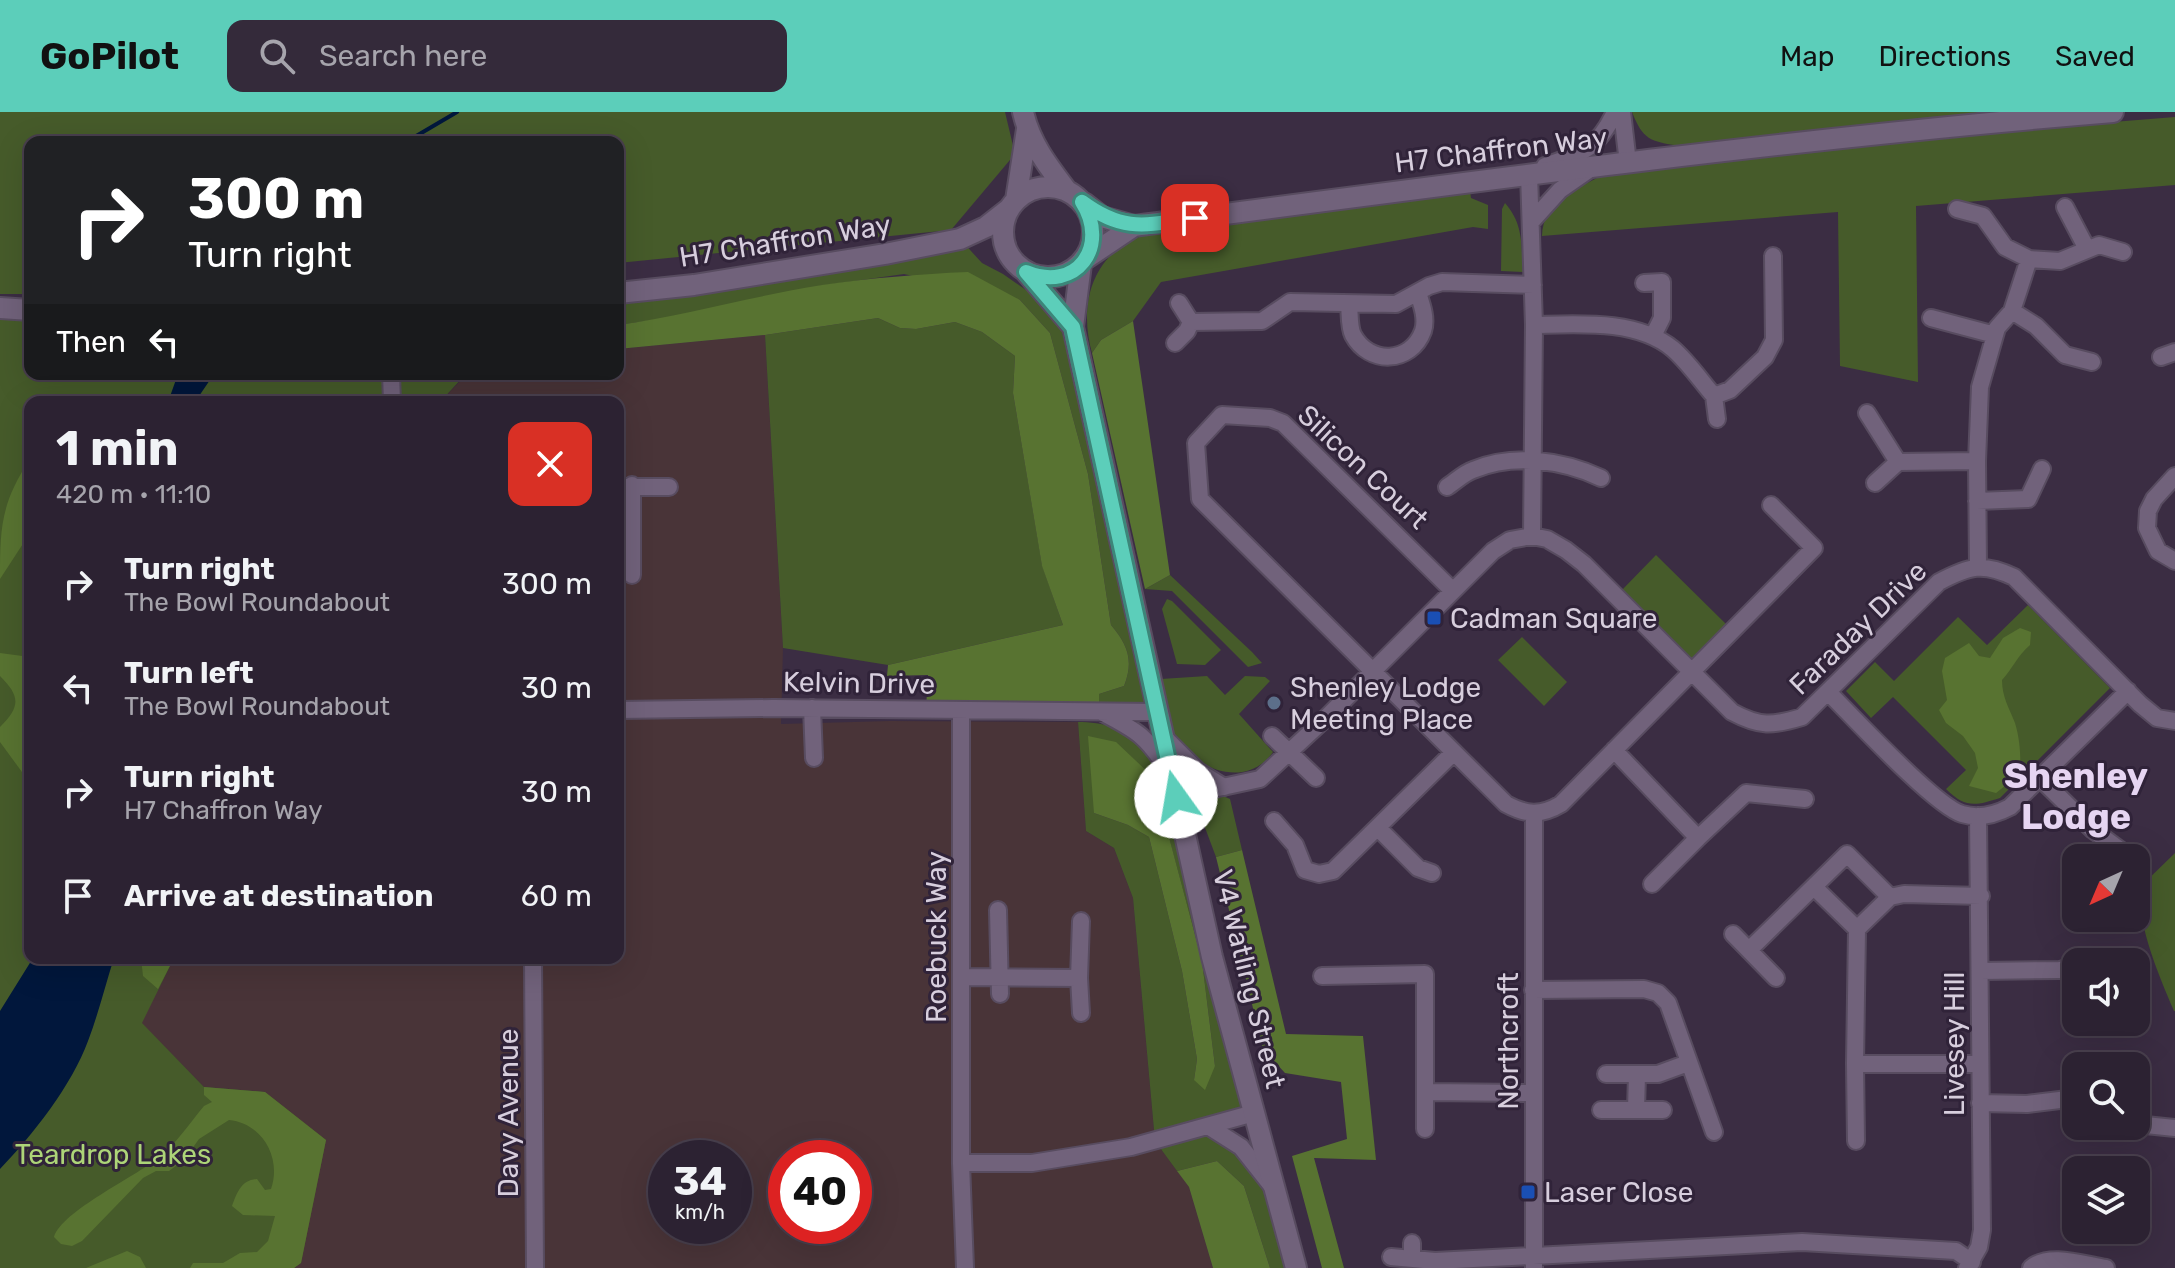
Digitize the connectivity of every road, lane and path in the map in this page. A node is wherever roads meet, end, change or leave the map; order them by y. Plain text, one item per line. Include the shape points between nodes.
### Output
1 (1615, 112) edge
2 (1622, 112) edge
3 (2113, 112) edge
4 (1025, 121) edge
5 (1628, 163) junction
6 (1595, 167) junction
7 (1521, 175) junction
8 (1075, 196) junction
9 (1012, 205) junction
10 (2065, 207) dead end
11 (1957, 209) dead end
12 (1532, 221) junction
13 (1134, 226) junction
14 (960, 239) junction
15 (2087, 249) junction
16 (2123, 252) dead end
17 (1773, 256) dead end
18 (2029, 259) junction
19 (1083, 262) junction
20 (1022, 269) junction
21 (1644, 283) dead end
22 (1533, 285) junction
23 (624, 292) edge
24 (1418, 293) junction
25 (1179, 303) dead end
26 (1349, 304) junction
27 (0, 308) edge
28 (24, 310) edge
29 (2012, 311) junction
30 (1931, 318) dead end
31 (1191, 322) junction
32 (1534, 325) junction
33 (1073, 327) junction
34 (1995, 335) junction
35 (1653, 336) junction
36 (1175, 343) dead end
37 (2092, 362) dead end
38 (1714, 396) junction
39 (1867, 413) dead end
40 (1717, 419) dead end
41 (1534, 461) junction
42 (1977, 461) junction
43 (1898, 462) junction
44 (2042, 469) dead end
45 (1601, 478) dead end
46 (2174, 479) edge
47 (1875, 483) dead end
48 (625, 486) edge
49 (669, 487) dead end
50 (1447, 487) dead end
51 (1977, 501) junction
52 (1771, 505) dead end
53 (1532, 536) junction
54 (2175, 561) edge
55 (1978, 566) junction
56 (632, 575) dead end
57 (1453, 591) junction
58 (1372, 671) junction
59 (1690, 671) junction
60 (2128, 691) junction
61 (1828, 692) junction
62 (812, 708) junction
63 (624, 710) edge
64 (961, 711) junction
65 (1099, 711) junction
66 (1157, 712) junction
67 (2175, 721) edge
68 (1162, 735) junction
69 (1272, 736) dead end
70 (1614, 750) junction
71 (1454, 752) junction
72 (1290, 753) junction
73 (814, 758) dead end
74 (1171, 775) junction
75 (1318, 777) dead end
76 (2041, 779) junction
77 (1224, 787) junction
78 (1176, 797) junction
79 (1805, 799) dead end
80 (1534, 814) junction
81 (1978, 816) junction
82 (1274, 821) dead end
83 (1378, 828) junction
84 (1698, 838) junction
85 (2112, 844) edge
86 (1432, 873) dead end
87 (1652, 884) dead end
88 (1814, 887) junction
89 (1981, 896) junction
90 (1890, 897) junction
91 (998, 910) dead end
92 (1081, 921) dead end
93 (1857, 929) junction
94 (1733, 934) dead end
95 (1749, 950) junction
96 (533, 964) edge
97 (2062, 970) edge
98 (1980, 971) junction
99 (998, 976) junction
100 (1322, 976) dead end
101 (962, 977) junction
102 (1079, 978) junction
103 (1776, 978) dead end
104 (1533, 990) junction
105 (1000, 994) dead end
106 (1081, 1013) dead end
107 (1688, 1063) junction
108 (1855, 1064) junction
109 (1980, 1064) junction
110 (1606, 1074) dead end
111 (1637, 1075) junction
112 (1425, 1092) junction
113 (1534, 1093) junction
114 (2062, 1100) edge
115 (1980, 1103) junction
116 (1636, 1109) junction
117 (1601, 1110) dead end
118 (1663, 1110) dead end
119 (1254, 1113) junction
120 (2150, 1125) edge
121 (1208, 1126) junction
122 (2175, 1128) edge
123 (1425, 1129) dead end
124 (1714, 1132) dead end
125 (1856, 1141) dead end
126 (961, 1163) junction
127 (1275, 1190) junction
128 (1391, 1257) dead end
129 (1534, 1262) edge
130 (1970, 1266) edge
131 (535, 1268) edge
132 (965, 1268) edge
133 (1296, 1268) edge
134 (2031, 1268) edge
135 (2106, 1268) edge

1 - 7 street via 1591,148
2 - 5 street
3 - 5 street, H7 Chaffron Way
4 - 8 street via 1046,163
4 - 9 street
5 - 6 street, H7 Chaffron Way
6 - 7 street, H7 Chaffron Way
6 - 12 street via 1560,190
7 - 12 street
7 - 13 street, H7 Chaffron Way
8 - 9 street via 1040,187
8 - 13 street, H7 Chaffron Way via 1102,217
8 - 19 street via 1094,230
9 - 14 street, H7 Chaffron Way via 986,227
9 - 20 street via 1003,233
10 - 15 street
11 - 18 street via 1983,216 2005,247
12 - 22 street
13 - 19 street, H7 Chaffron Way
14 - 20 street, H7 Chaffron Way via 988,245
14 - 23 street, H7 Chaffron Way
15 - 16 street via 2099,245
15 - 18 street via 2060,261
17 - 38 street via 1774,340 1765,357 1730,390
18 - 29 street
19 - 20 street via 1055,277
19 - 33 street, V4 Watling Street
20 - 33 street, V4 Watling Street
21 - 35 street via 1662,282 1662,318
22 - 24 street via 1442,282
22 - 32 street
24 - 26 street via 1396,304
24 - 26 street via 1423,330 1412,348 1396,357 1379,358 1363,350 1351,332
25 - 31 street
26 - 31 street via 1290,302 1262,321
27 - 28 street
29 - 34 street
29 - 37 street via 2065,355
30 - 34 street
31 - 36 street
32 - 35 street via 1599,325
32 - 41 street
33 - 66 street, V4 Watling Street
34 - 42 street via 1980,387
35 - 38 street via 1674,350
38 - 40 street
39 - 43 street
41 - 45 street
41 - 50 street via 1472,470
41 - 53 street
42 - 43 street
42 - 51 street
43 - 47 street
44 - 51 street via 2032,506
46 - 54 street via 2154,499 2147,528 2158,551
48 - 49 street
48 - 56 street
51 - 55 street
52 - 59 street via 1814,548
53 - 57 street via 1510,540 1493,551
53 - 59 street, Faraday Drive via 1547,539 1584,564
55 - 60 street via 2014,577
55 - 61 street, Faraday Drive via 1939,582
57 - 58 street
57 - 58 street, Silicon Court via 1283,423 1222,415 1196,443 1200,499
58 - 71 street
58 - 72 street
59 - 61 street, Faraday Drive via 1732,712 1751,722 1776,725 1802,717
59 - 70 street
60 - 67 street via 2157,718
60 - 76 street
61 - 81 street via 1937,799 1959,814
62 - 63 street, Kelvin Drive
62 - 64 street, Kelvin Drive
62 - 73 street
64 - 65 street, Kelvin Drive
64 - 101 street, Roebuck Way
65 - 66 street, Kelvin Drive
65 - 74 street, Kelvin Drive via 1139,732
66 - 68 street, V4 Watling Street
68 - 74 street, V4 Watling Street
68 - 77 street via 1198,771
69 - 72 street
70 - 80 street via 1561,804
70 - 84 street
71 - 80 street via 1506,804
71 - 83 street
72 - 75 street
72 - 77 street via 1260,779
74 - 78 street, V4 Watling Street
76 - 81 street via 2010,807
76 - 85 street
77 - 78 street
78 - 119 street, V4 Watling Street
79 - 84 street via 1746,793
80 - 104 street, Northcroft
81 - 89 street, Livesey Hill
82 - 83 street via 1295,845 1293,864 1319,874 1333,871
83 - 86 street via 1418,868
84 - 87 street
88 - 90 street via 1847,854
88 - 93 street
88 - 95 street
89 - 90 street
89 - 98 street, Livesey Hill
90 - 93 street
91 - 99 street
92 - 102 street
93 - 108 street
94 - 95 street
95 - 103 street
96 - 131 street, Davy Avenue
97 - 98 street
98 - 109 street, Livesey Hill
99 - 101 street
99 - 102 street
99 - 105 street
100 - 112 street via 1430,974
101 - 126 street, Roebuck Way
102 - 106 street
104 - 107 street via 1658,993 1668,1003
104 - 113 street, Northcroft
107 - 111 street
107 - 124 street
108 - 109 street
108 - 125 street
109 - 115 street, Livesey Hill
110 - 111 street
111 - 116 street
112 - 113 street
112 - 123 street
113 - 129 street, Northcroft
114 - 115 street
115 - 130 street, Livesey Hill via 1982,1230
116 - 117 street
116 - 118 street
119 - 121 street
119 - 127 street, V4 Watling Street
120 - 122 street
121 - 126 street via 1131,1147 1032,1163
121 - 127 street via 1241,1147
126 - 132 street, Roebuck Way
127 - 133 street, V4 Watling Street
128 - 129 street via 1412,1251 1435,1261
129 - 130 street via 1802,1242 1956,1251
134 - 135 street via 2050,1260

